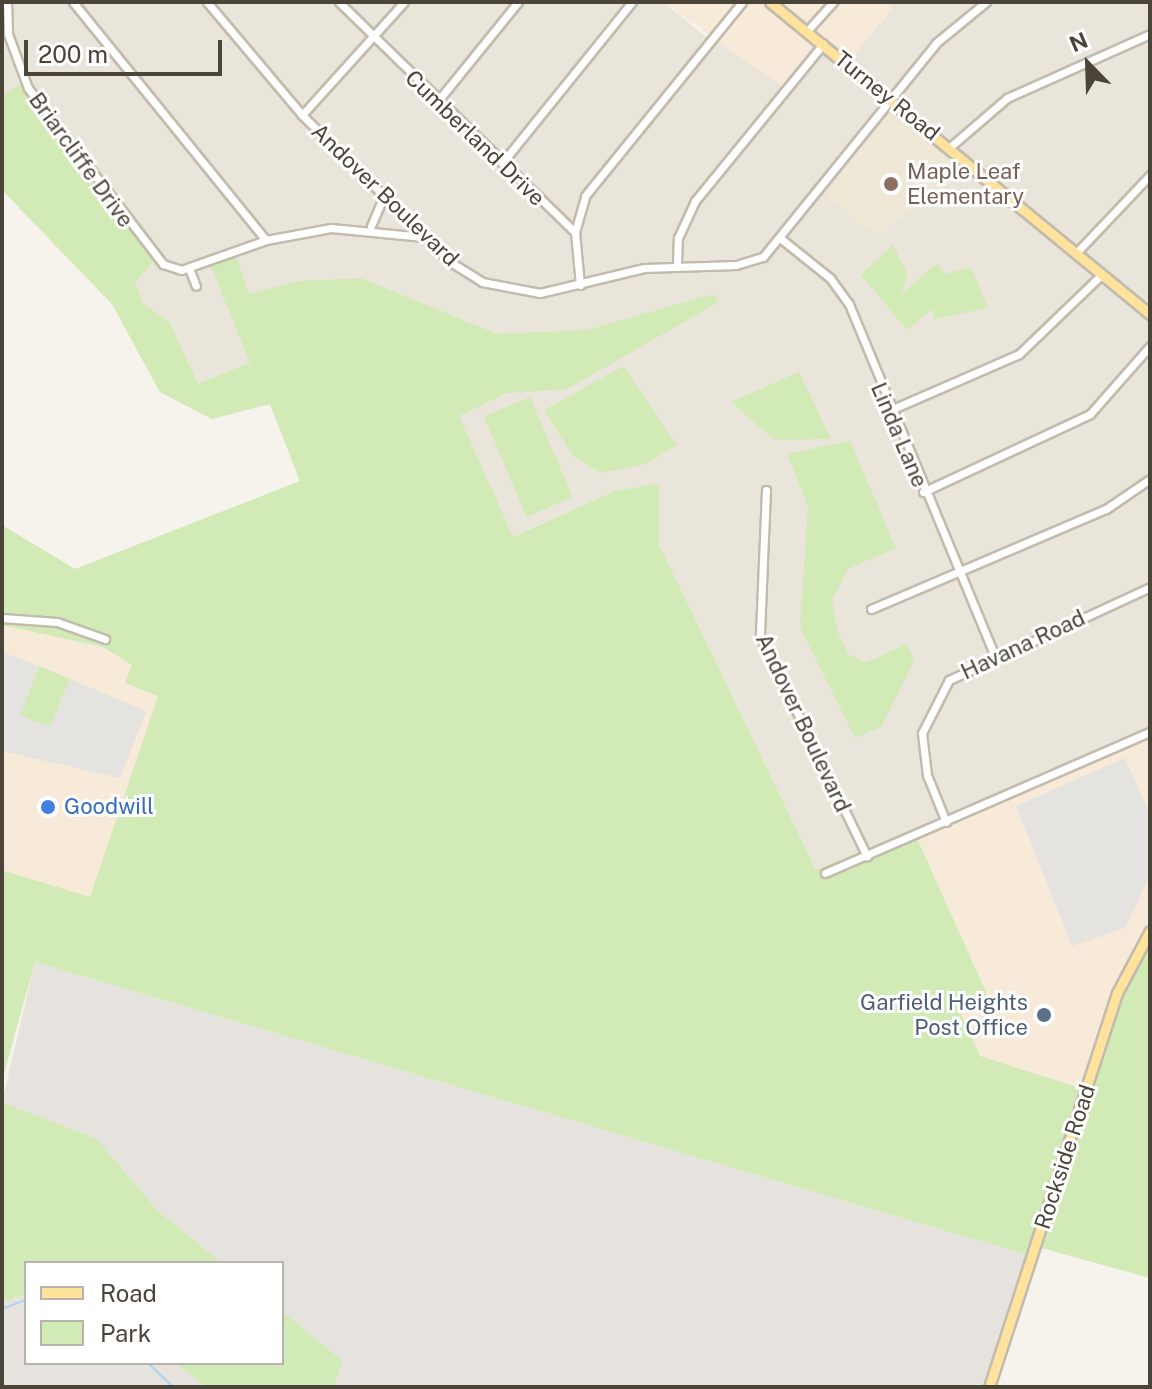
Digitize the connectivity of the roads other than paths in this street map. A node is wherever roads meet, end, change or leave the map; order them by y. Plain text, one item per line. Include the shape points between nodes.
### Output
1 (7, 2) edge
2 (73, 2) edge
3 (207, 2) edge
4 (339, 2) edge
5 (404, 2) edge
6 (518, 2) edge
7 (632, 2) edge
8 (742, 2) edge
9 (770, 2) edge
10 (833, 2) edge
11 (986, 2) edge
12 (807, 31) junction
13 (1150, 34) edge
14 (373, 40) junction
15 (823, 44) junction
16 (891, 99) junction
17 (437, 102) junction
18 (302, 115) junction
19 (950, 147) junction
20 (502, 163) junction
21 (1150, 175) edge
22 (384, 196) junction
23 (371, 226) junction
24 (575, 232) junction
25 (425, 237) junction
26 (780, 238) junction
27 (266, 240) junction
28 (1076, 253) junction
29 (677, 263) junction
30 (189, 268) junction
31 (1101, 275) junction
32 (580, 285) junction
33 (196, 286) dead end
34 (1150, 314) edge
35 (1150, 346) edge
36 (888, 411) junction
37 (1150, 479) edge
38 (766, 490) dead end
39 (923, 492) junction
40 (959, 573) junction
41 (1150, 587) edge
42 (871, 609) dead end
43 (2, 618) edge
44 (105, 639) dead end
45 (994, 654) junction
46 (1150, 732) edge
47 (946, 822) junction
48 (867, 856) junction
49 (825, 873) dead end
50 (1150, 931) edge
51 (989, 1387) edge

1 - 30 street, Briarcliffe Drive via 8,34 28,88 146,250 163,264
2 - 27 street
3 - 18 street, Andover Boulevard
4 - 14 street, Cumberland Drive
5 - 14 street
6 - 17 street
7 - 20 street
8 - 24 street via 585,196
9 - 12 main road, Turney Road
10 - 12 street
11 - 16 street via 936,43
12 - 15 main road, Turney Road
13 - 19 street via 1007,98
14 - 17 street, Cumberland Drive
14 - 18 street
15 - 16 main road, Turney Road
15 - 29 street via 695,201 678,238
16 - 19 main road, Turney Road
16 - 26 street
17 - 20 street, Cumberland Drive
18 - 22 street, Andover Boulevard
19 - 28 main road, Turney Road
20 - 24 street, Cumberland Drive
21 - 28 street
22 - 23 street
22 - 25 street, Andover Boulevard
23 - 25 street
23 - 27 street
24 - 32 street
25 - 32 street, Andover Boulevard via 482,282 540,293
26 - 29 street, Andover Boulevard via 754,262
26 - 36 street, Linda Lane via 843,294
27 - 30 street
28 - 31 main road, Turney Road
29 - 32 street, Andover Boulevard
30 - 33 street
31 - 34 main road, Turney Road
31 - 36 street via 1019,354
35 - 39 street via 1090,414
36 - 39 street, Linda Lane
37 - 40 street via 1106,509
38 - 48 street, Andover Boulevard via 760,636
39 - 40 street, Linda Lane
40 - 42 street
40 - 45 street, Linda Lane
41 - 45 street, Havana Road
43 - 44 street via 57,622
45 - 47 street, Havana Road via 949,680 927,715 922,752
46 - 47 street
47 - 48 street
48 - 49 street
50 - 51 main road, Rockside Road via 1117,993

